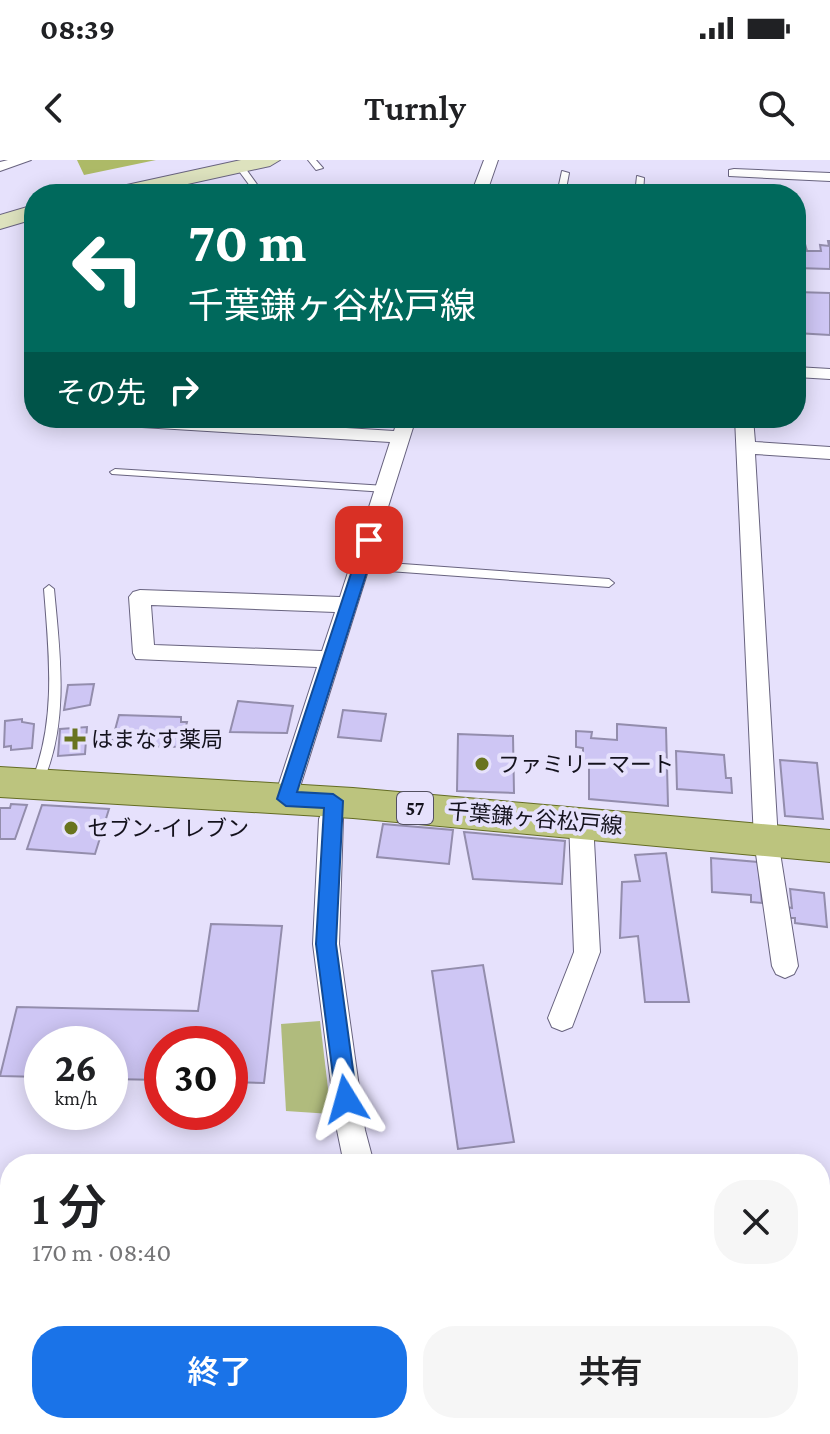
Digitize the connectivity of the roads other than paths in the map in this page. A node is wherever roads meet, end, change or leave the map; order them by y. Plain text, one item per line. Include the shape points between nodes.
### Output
1 (24, 160) edge
2 (270, 160) edge
3 (312, 160) edge
4 (491, 160) edge
5 (0, 167) edge
6 (240, 167) junction
7 (734, 167) edge
8 (319, 168) dead end
9 (565, 173) dead end
10 (830, 177) edge
11 (640, 178) dead end
12 (163, 184) edge
13 (253, 184) edge
14 (482, 184) edge
15 (563, 184) edge
16 (640, 184) edge
17 (24, 215) edge
18 (0, 222) edge
19 (806, 373) edge
20 (830, 374) edge
21 (405, 428) edge
22 (745, 428) edge
23 (746, 447) junction
24 (830, 453) edge
25 (115, 472) dead end
26 (386, 489) junction
27 (361, 565) junction
28 (609, 583) dead end
29 (49, 589) dead end
30 (349, 605) junction
31 (332, 659) junction
32 (18, 783) edge
33 (286, 799) junction
34 (332, 810) junction
35 (581, 822) junction
36 (766, 840) junction
37 (830, 846) edge
38 (785, 966) dead end
39 (562, 1018) dead end
40 (357, 1154) edge

1 - 5 street
2 - 6 street
3 - 8 lane
4 - 14 street
6 - 12 street
6 - 13 lane
7 - 10 street
9 - 15 lane
11 - 16 lane
17 - 18 street
19 - 20 street
21 - 26 street
22 - 23 street
23 - 24 street
23 - 36 street
25 - 26 lane
26 - 27 street
27 - 28 lane
27 - 30 street
29 - 32 lane via 56,669 47,765
30 - 31 street
30 - 31 street via 140,597 144,653
31 - 33 street
32 - 33 main road, 千葉鎌ヶ谷松戸線 / 57
33 - 34 main road, 千葉鎌ヶ谷松戸線 / 57
34 - 35 main road, 千葉鎌ヶ谷松戸線 / 57
34 - 40 street via 326,944
35 - 36 main road, 千葉鎌ヶ谷松戸線 / 57
35 - 39 street via 587,952
36 - 37 main road, 千葉鎌ヶ谷松戸線 / 57
36 - 38 street

